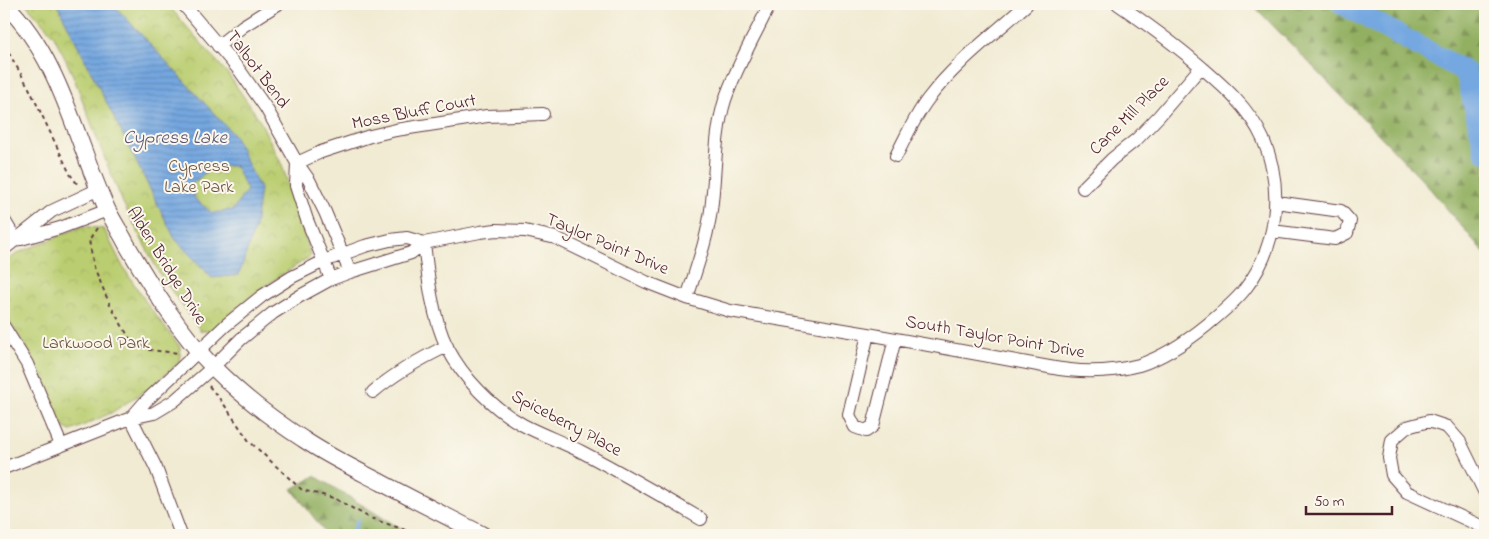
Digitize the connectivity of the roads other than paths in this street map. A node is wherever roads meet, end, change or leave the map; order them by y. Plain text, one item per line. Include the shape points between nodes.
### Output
1 (4, 4) edge
2 (182, 4) edge
3 (278, 4) edge
4 (770, 4) edge
5 (1027, 4) edge
6 (1118, 4) edge
7 (218, 46) junction
8 (1201, 67) junction
9 (543, 114) dead end
10 (896, 156) dead end
11 (296, 163) junction
12 (1083, 188) dead end
13 (99, 189) junction
14 (1276, 202) junction
15 (108, 210) junction
16 (4, 220) edge
17 (1272, 231) junction
18 (16, 240) junction
19 (424, 243) junction
20 (4, 249) edge
21 (343, 254) junction
22 (324, 261) junction
23 (350, 272) junction
24 (332, 279) junction
25 (687, 298) junction
26 (4, 327) edge
27 (868, 334) junction
28 (895, 339) junction
29 (447, 346) junction
30 (199, 351) junction
31 (213, 367) junction
32 (373, 392) dead end
33 (132, 418) junction
34 (61, 445) junction
35 (4, 468) edge
36 (1485, 494) edge
37 (701, 519) dead end
38 (1485, 528) edge
39 (181, 535) edge
40 (483, 535) edge

1 - 13 street, Alden Bridge Drive via 25,27 54,75
2 - 7 street, Talbot Bend
3 - 7 street via 242,26
4 - 25 street via 725,101 711,213
5 - 10 street via 947,76 927,100
6 - 8 street, South Taylor Point Drive via 1167,38
7 - 11 street, Talbot Bend via 266,108
8 - 12 street, Cane Mill Place via 1159,116
8 - 14 street, South Taylor Point Drive via 1236,98 1256,125 1269,156
9 - 11 street, Moss Bluff Court via 487,116 396,130 362,138
11 - 21 street, Talbot Bend via 309,180
11 - 22 street, Talbot Bend via 296,186
13 - 15 street, Alden Bridge Drive
13 - 18 street via 52,211
14 - 17 street, South Taylor Point Drive
14 - 17 street via 1341,211 1350,221 1347,232 1335,239
15 - 18 street
15 - 30 street, Alden Bridge Drive via 159,298
16 - 18 street
17 - 28 street, South Taylor Point Drive via 1258,269 1235,301 1186,342 1139,364 1113,370 1070,371
18 - 20 street
19 - 21 street, Taylor Point Drive via 407,238 390,240
19 - 23 street, Taylor Point Drive via 411,253
19 - 25 street, Taylor Point Drive via 496,230 538,233 556,238 646,282
19 - 29 street, Spiceberry Place via 431,294
21 - 22 street, Taylor Point Drive
21 - 23 street, Talbot Bend
22 - 24 street, Talbot Bend
22 - 30 street, Taylor Point Drive via 262,296
23 - 24 street, Taylor Point Drive
24 - 31 street, Taylor Point Drive via 273,313 241,338
25 - 27 street, South Taylor Point Drive via 730,311
26 - 34 street via 27,364
27 - 28 street, South Taylor Point Drive
27 - 28 street via 849,415 855,427 866,431 873,426
29 - 32 street via 398,373
29 - 37 street, Spiceberry Place via 475,386 509,416 606,465
30 - 31 street, Alden Bridge Drive
30 - 33 street, Taylor Point Drive
31 - 33 street, Taylor Point Drive via 174,401 154,413
31 - 40 street, Alden Bridge Drive via 302,439
33 - 34 street, Taylor Point Drive
33 - 39 street via 156,468
34 - 35 street, Taylor Point Drive
36 - 38 street via 1460,442 1447,427 1429,421 1407,427 1392,440 1392,476 1407,492

